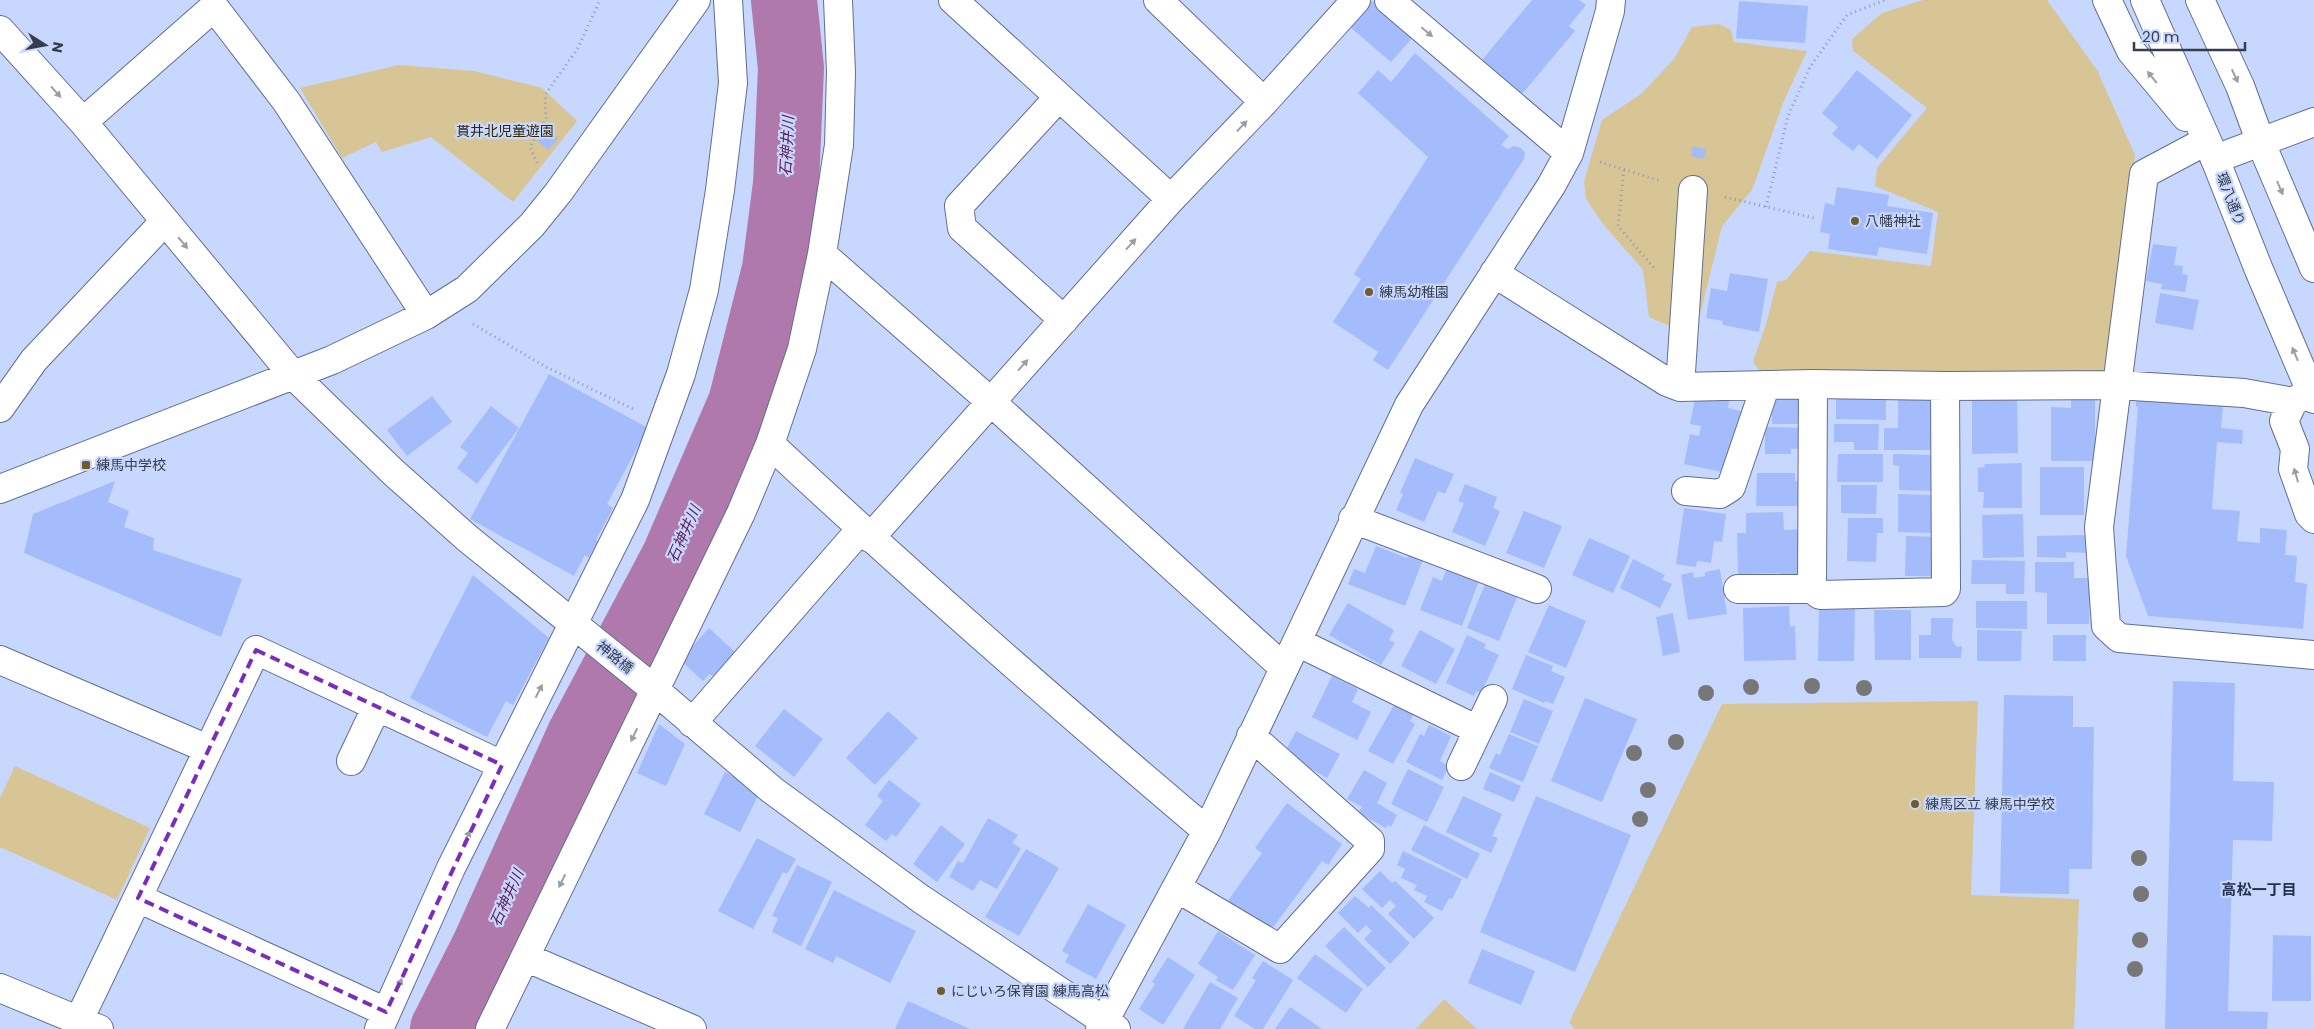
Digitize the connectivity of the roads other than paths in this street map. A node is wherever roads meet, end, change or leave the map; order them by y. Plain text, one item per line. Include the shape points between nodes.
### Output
1 (696, 0) edge
2 (728, 0) edge
3 (838, 0) edge
4 (953, 0) edge
5 (1158, 0) edge
6 (1356, 0) edge
7 (1389, 0) edge
8 (1611, 0) edge
9 (2107, 0) edge
10 (2144, 0) edge
11 (2200, 0) edge
12 (0, 30) edge
13 (1059, 97) junction
14 (1264, 102) junction
15 (83, 122) junction
16 (2314, 122) edge
17 (2262, 143) junction
18 (2210, 150) junction
19 (1569, 152) junction
20 (1693, 190) road end
21 (1171, 199) junction
22 (165, 221) junction
23 (822, 254) junction
24 (2314, 268) edge
25 (1494, 273) junction
26 (426, 315) junction
27 (1064, 320) junction
28 (293, 375) junction
29 (1812, 384) junction
30 (2117, 384) junction
31 (1764, 385) junction
32 (1945, 386) junction
33 (1680, 387) junction
34 (2306, 397) edge
35 (990, 402) junction
36 (1, 404) edge
37 (770, 444) junction
38 (0, 490) edge
39 (1686, 491) dead end
40 (2314, 519) edge
41 (1353, 520) junction
42 (865, 534) junction
43 (1537, 589) dead end
44 (1738, 589) dead end
45 (1812, 589) junction
46 (577, 626) junction
47 (1296, 642) junction
48 (2314, 655) edge
49 (0, 660) edge
50 (1284, 668) junction
51 (652, 688) junction
52 (1493, 699) dead end
53 (377, 706) junction
54 (692, 723) junction
55 (1478, 730) junction
56 (1251, 736) junction
57 (208, 748) junction
58 (351, 761) dead end
59 (502, 765) junction
60 (1461, 766) dead end
61 (1207, 831) junction
62 (1177, 888) junction
63 (138, 898) junction
64 (525, 957) junction
65 (0, 988) edge
66 (383, 1021) edge
67 (89, 1025) edge
68 (1107, 1027) edge
69 (490, 1029) edge
70 (692, 1029) edge

1 - 26 street via 532,225 467,289
2 - 46 street via 733,84 704,290 681,374 635,500
3 - 23 street via 841,72 839,145
4 - 13 street
5 - 14 street
6 - 14 street
7 -> 19 street
8 - 19 street
18 -> 9 street via 2131,51
10 - 18 street, 環八通り
11 -> 17 street
12 -> 15 street, 神路橋
13 - 21 street
13 - 27 street via 958,206 962,228
21 -> 14 street
15 - 22 street, 神路橋
15 - 26 street via 214,8 286,102
16 - 17 street
17 - 18 street
17 -> 24 street
18 - 30 street via 2144,174
34 -> 18 street, 環八通り
19 - 25 street via 1551,186
20 - 33 street
27 -> 21 street
22 -> 28 street, 神路橋
22 - 36 street via 34,360
23 - 35 street
23 - 37 street via 802,349
25 - 33 street via 1667,382
25 - 41 street via 1409,405
26 - 28 street
35 -> 27 street
28 - 38 street
28 - 46 street, 神路橋 via 393,472
29 - 31 street
29 - 32 street
29 - 45 street
30 - 32 street
30 - 34 street
30 - 48 street via 2099,527 2106,626 2119,638
31 - 33 street
31 - 39 street via 1731,487 1720,494
32 - 45 street via 1946,589 1944,592 1820,595
40 -> 34 street via 2309,514 2293,469 2295,449 2284,421
35 - 42 street
35 - 50 street
37 - 42 street
37 - 51 street via 741,513
41 - 43 street
41 - 47 street
42 - 54 street
42 - 61 street
44 - 45 street
46 - 51 street, 神路橋
59 -> 46 street
47 - 50 street
47 - 55 street
49 - 57 street
50 - 56 street
51 - 54 street, 神路橋
51 -> 64 street
52 - 55 street
53 - 57 street via 256,650
53 - 58 street
53 - 59 street
54 - 68 street, 神路橋 via 772,790 921,899
55 - 60 street
56 - 61 street
56 - 62 street via 1370,842 1370,849 1280,950
57 - 63 street
66 -> 59 street via 451,868
61 - 62 street
62 - 68 street
63 - 66 street
63 - 67 street
64 - 69 street
64 - 70 street
65 - 67 street

